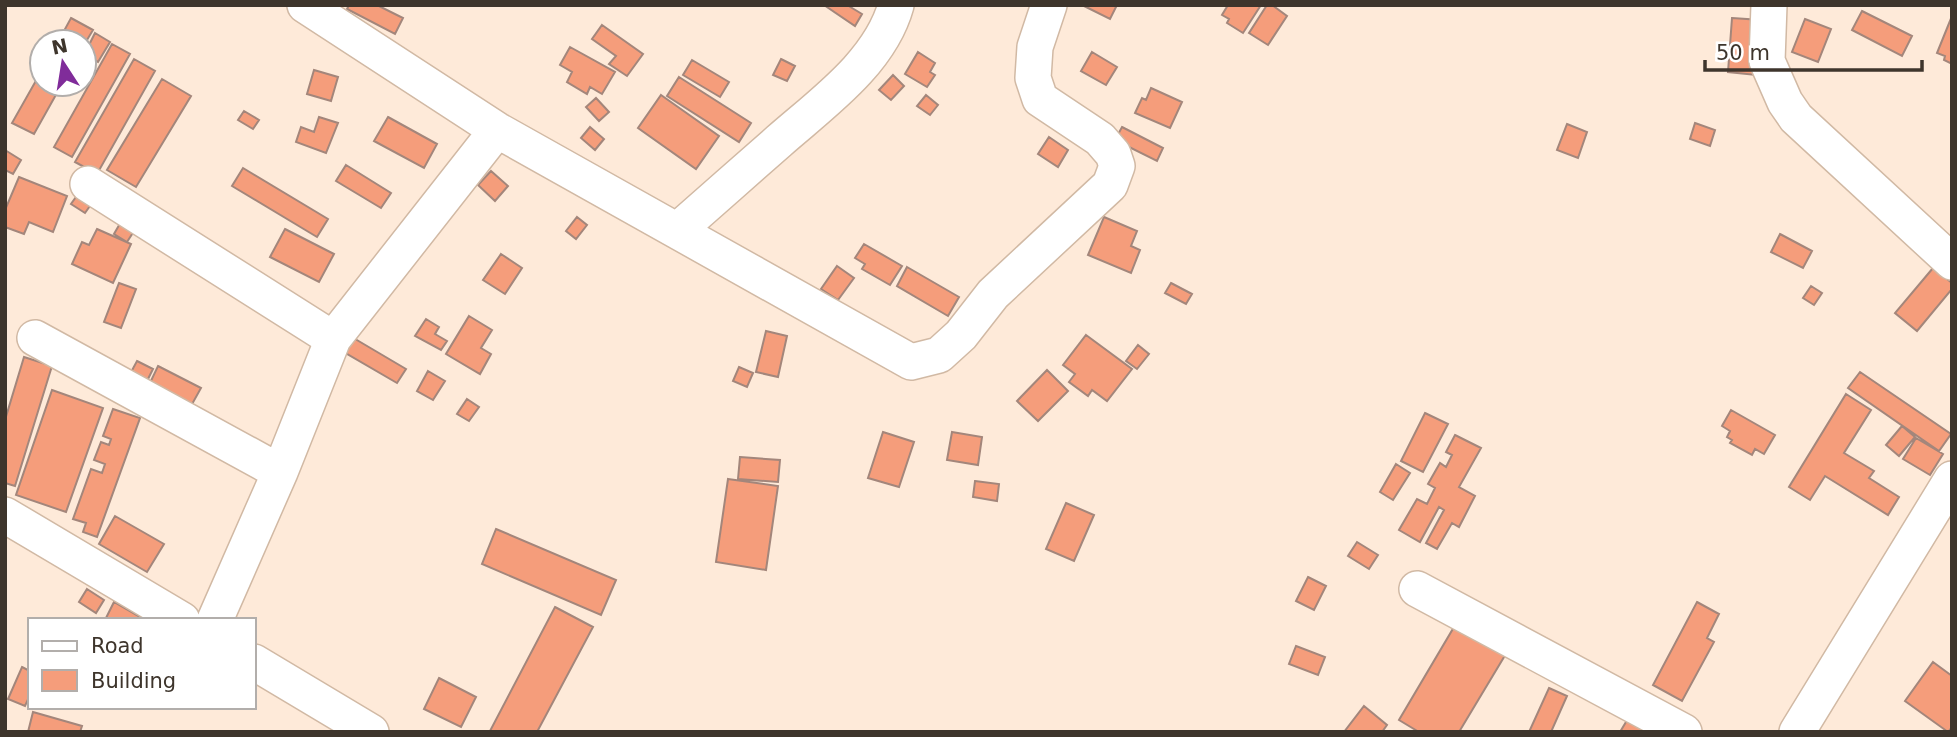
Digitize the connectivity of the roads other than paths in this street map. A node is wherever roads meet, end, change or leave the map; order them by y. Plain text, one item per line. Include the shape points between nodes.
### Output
1 (305, 5) edge
2 (896, 5) edge
3 (1049, 5) edge
4 (1769, 5) edge
5 (497, 130) junction
6 (88, 184) dead end
7 (678, 230) junction
8 (1952, 262) edge
9 (36, 338) dead end
10 (333, 339) junction
11 (280, 472) junction
12 (1952, 479) edge
13 (5, 515) edge
14 (1417, 589) dead end
15 (179, 618) edge
16 (216, 618) edge
17 (256, 663) edge
18 (1802, 730) edge
19 (371, 732) edge
20 (1684, 732) edge

1 - 5 street
2 - 7 street via 872,51 845,83
3 - 7 street via 1035,47 1033,78 1040,99 1100,139 1113,154 1116,166 1110,185 993,294 939,355 911,362
4 - 8 street via 1767,61 1796,118
5 - 7 street
5 - 10 street
6 - 10 street
9 - 11 street
10 - 11 street
11 - 16 street
12 - 18 street
13 - 15 street
14 - 20 street
17 - 19 street

